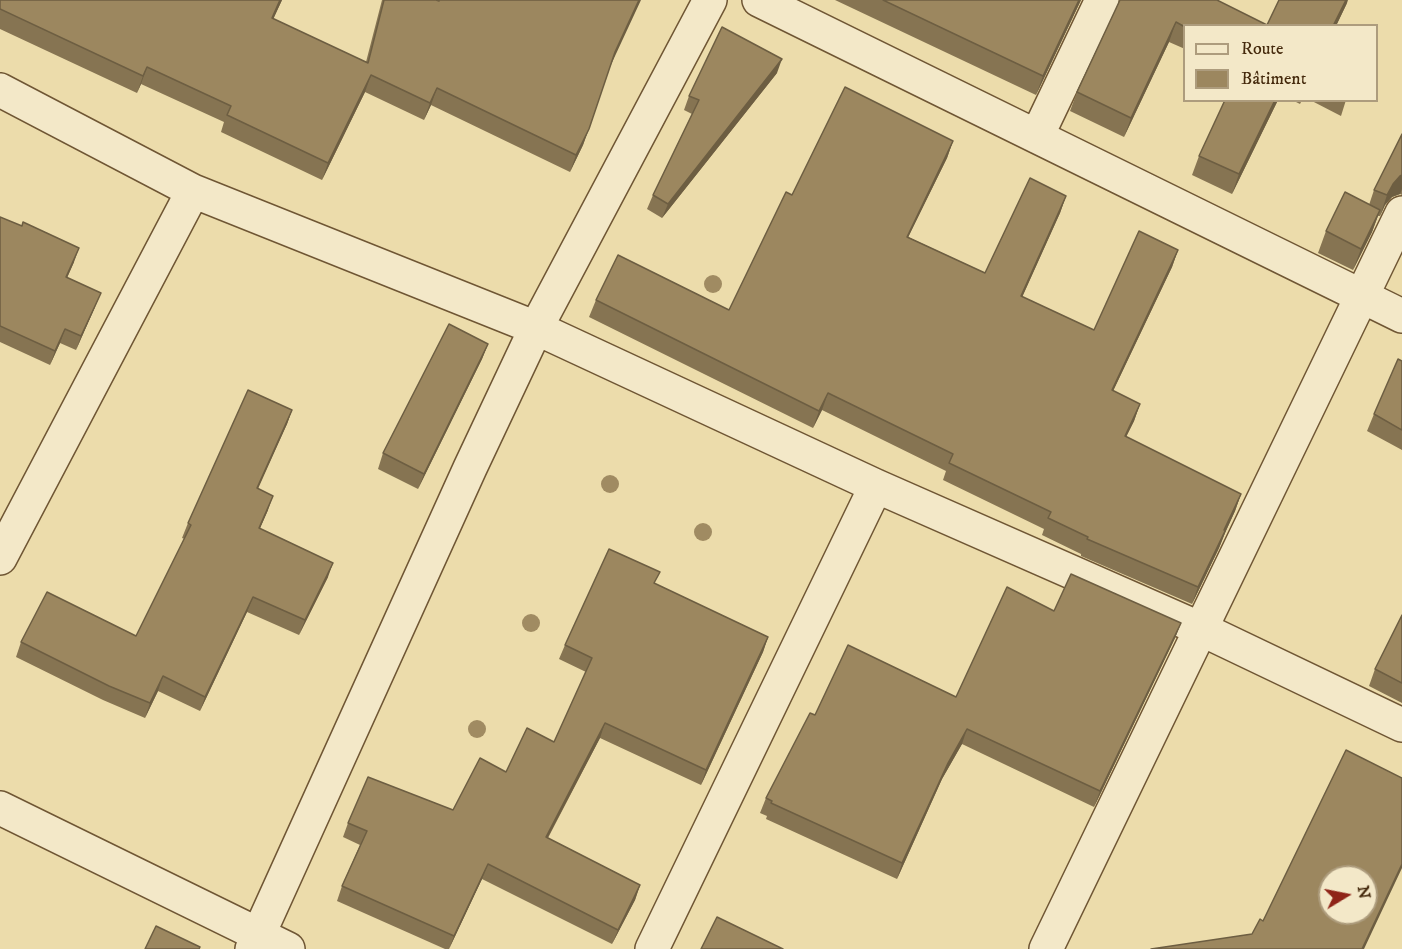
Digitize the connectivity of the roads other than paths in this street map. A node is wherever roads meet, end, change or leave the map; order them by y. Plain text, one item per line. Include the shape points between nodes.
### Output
1 (710, 0) edge
2 (759, 0) edge
3 (1102, 0) edge
4 (0, 90) edge
5 (1036, 136) junction
6 (193, 191) junction
7 (1402, 213) edge
8 (1362, 296) junction
9 (1402, 316) edge
10 (536, 328) junction
11 (876, 486) junction
12 (0, 558) edge
13 (1201, 629) junction
14 (1402, 725) edge
15 (0, 808) edge
16 (266, 944) edge
17 (652, 949) edge
18 (1047, 949) edge

1 - 10 street
2 - 5 street
3 - 5 street
4 - 6 street
5 - 8 street
6 - 10 street
6 - 12 street
7 - 8 street
8 - 9 street
8 - 13 street
10 - 11 street
10 - 16 street via 465,479
11 - 13 street
11 - 17 street
13 - 14 street
13 - 18 street
15 - 16 street

